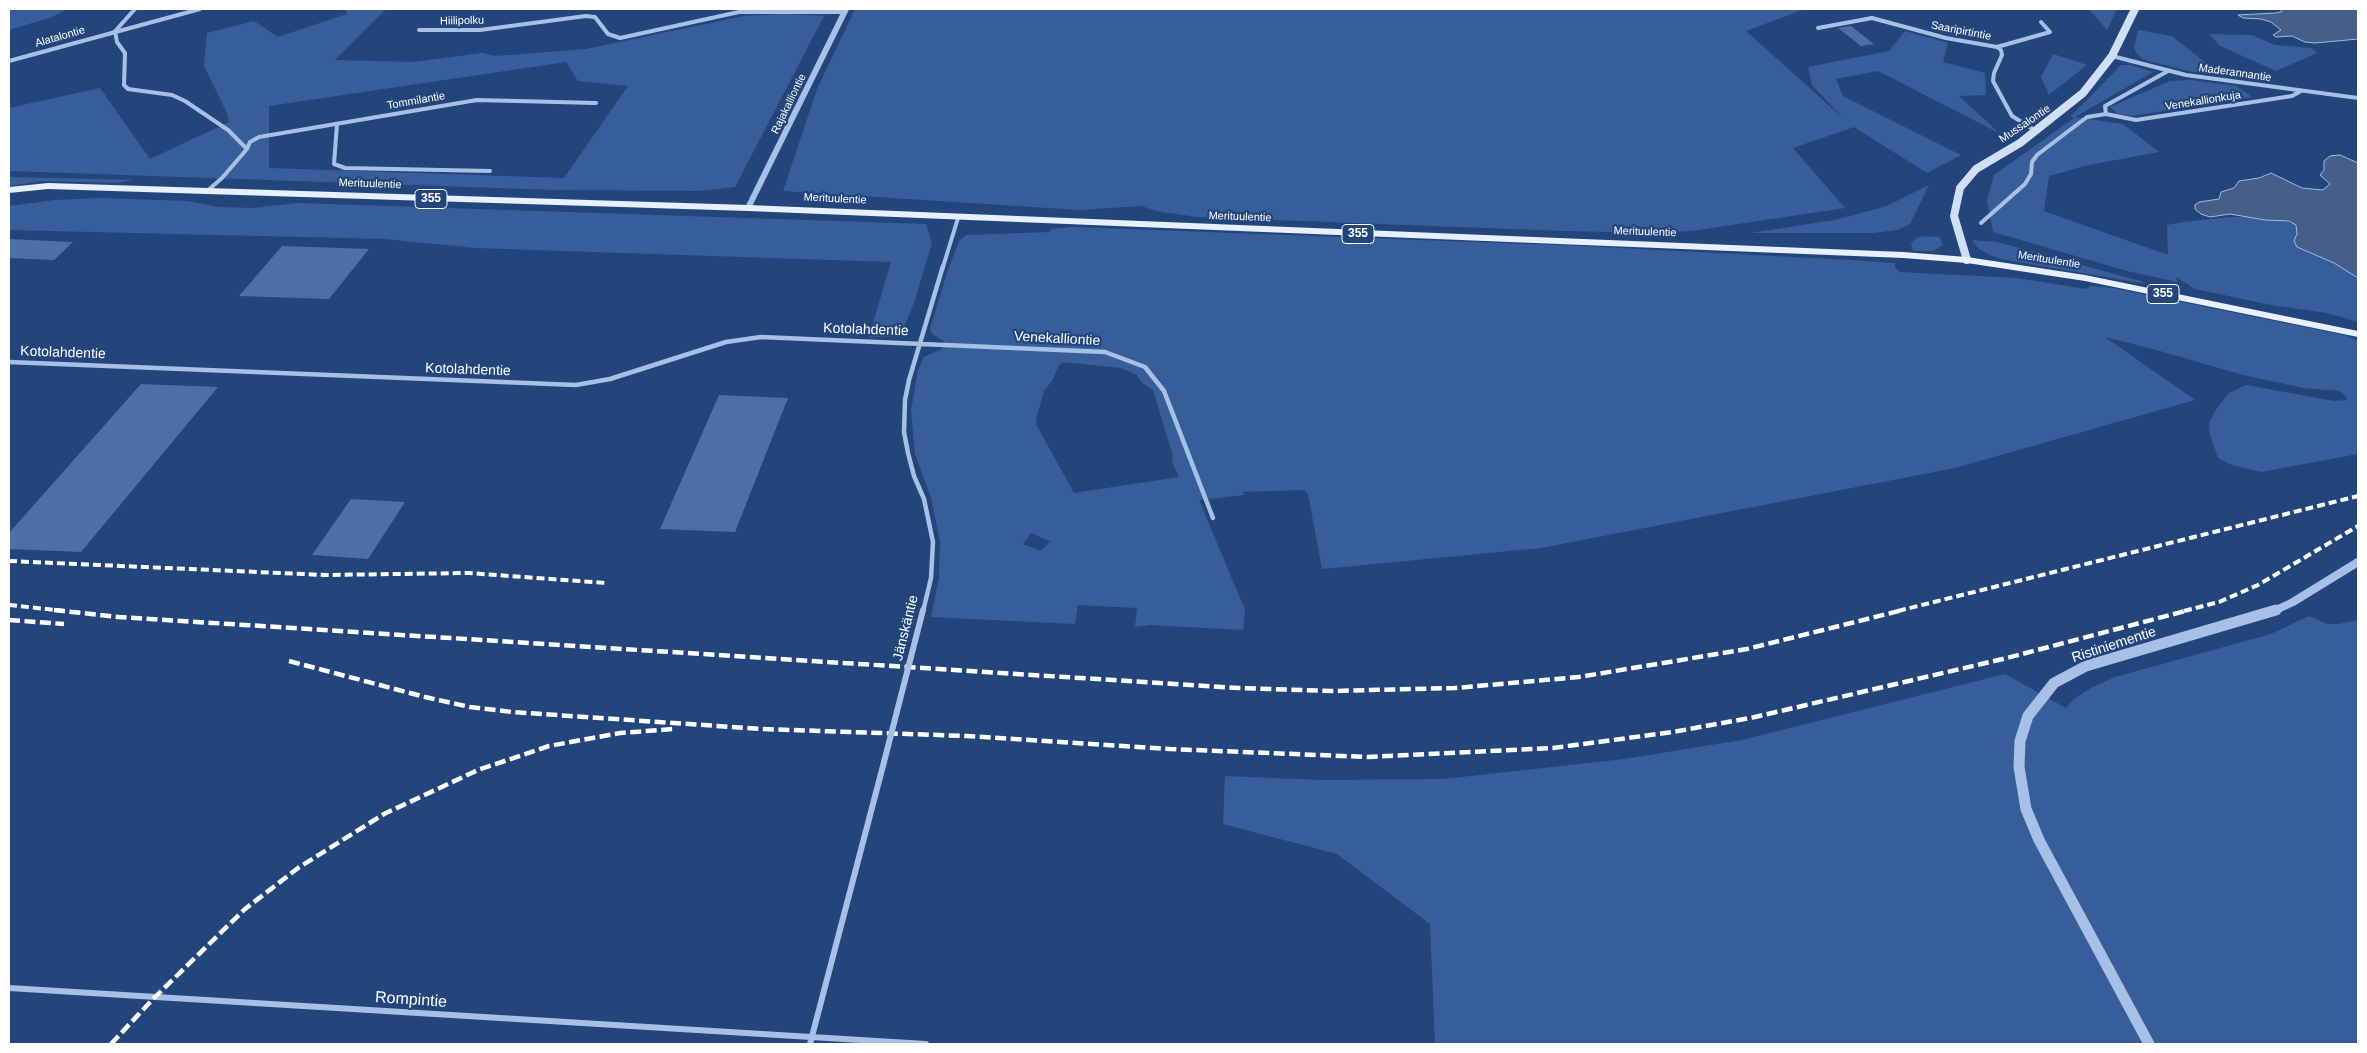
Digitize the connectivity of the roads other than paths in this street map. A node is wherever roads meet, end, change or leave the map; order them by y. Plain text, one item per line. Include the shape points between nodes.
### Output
1 (135, 9) edge
2 (200, 9) edge
3 (2135, 9) edge
4 (753, 10) edge
5 (845, 10) edge
6 (2041, 22) dead end
7 (1818, 28) dead end
8 (419, 30) dead end
9 (116, 31) junction
10 (1998, 46) junction
11 (2112, 56) junction
12 (9, 61) edge
13 (2168, 71) junction
14 (2301, 91) junction
15 (2358, 98) edge
16 (596, 103) dead end
17 (2106, 114) junction
18 (337, 124) junction
19 (2037, 131) junction
20 (247, 149) junction
21 (490, 171) dead end
22 (113, 188) junction
23 (9, 190) edge
24 (206, 192) junction
25 (9, 198) edge
26 (748, 208) junction
27 (958, 218) junction
28 (1981, 223) dead end
29 (1967, 260) junction
30 (2358, 334) edge
31 (920, 344) junction
32 (9, 362) edge
33 (1213, 518) dead end
34 (2358, 562) edge
35 (9, 988) edge
36 (811, 1041) edge
37 (926, 1044) edge
38 (2149, 1044) edge

1 - 9 street
2 - 9 street, Alatalontie
3 - 11 main road, Mussalontie
4 - 5 street
4 - 8 street, Hiilipolku via 620,38 608,34 595,17 586,16 480,30
5 - 26 street, Rajakalliontie
6 - 10 street via 2050,28 2050,32
7 - 10 street, Saaripirtintie via 1872,18 1946,38
9 - 12 street, Alatalontie
9 - 20 street via 117,42 125,53 124,85 135,91 172,95 185,101 228,130
10 - 19 street, Saaripirtintie via 2002,55 1993,81 2004,105 2012,116
11 - 13 street, Maderannantie
11 - 19 main road, Mussalontie via 2083,93
13 - 14 street, Maderannantie
13 - 17 street via 2105,106
14 - 15 street, Maderannantie
14 - 17 street, Venekallionkuja via 2292,96 2136,120
16 - 18 street, Tommilantie via 477,100
17 - 28 street via 2087,116 2037,155 2024,184
18 - 20 street, Tommilantie via 259,137 250,142
18 - 21 street via 334,164 345,168
19 - 29 main road, Mussalontie via 1976,169 1960,188 1954,216
20 - 24 street, Tommilantie
22 - 23 main road, Merituulentie / 355 via 48,186
22 - 24 main road, Merituulentie / 355
22 - 25 main road, Merituulentie / 355
24 - 26 main road, Merituulentie / 355
26 - 27 main road, Merituulentie / 355
27 - 29 main road, Merituulentie / 355 via 1852,252
27 - 31 street, Jänskäntie
29 - 30 main road, Merituulentie / 355 via 2086,278
31 - 32 street, Kotolahdentie via 743,338 610,379 576,385
31 - 33 street, Venekalliontie via 1104,352 1145,367 1164,391
31 - 36 street, Jänskäntie, bridge via 905,400 904,432 933,542 931,578
34 - 38 street, Ristiniementie via 2272,612 2086,666 2054,683 2028,716 2020,741 2019,767 2026,809 2039,840
35 - 36 street, Rompintie
36 - 37 street, Rompintie

